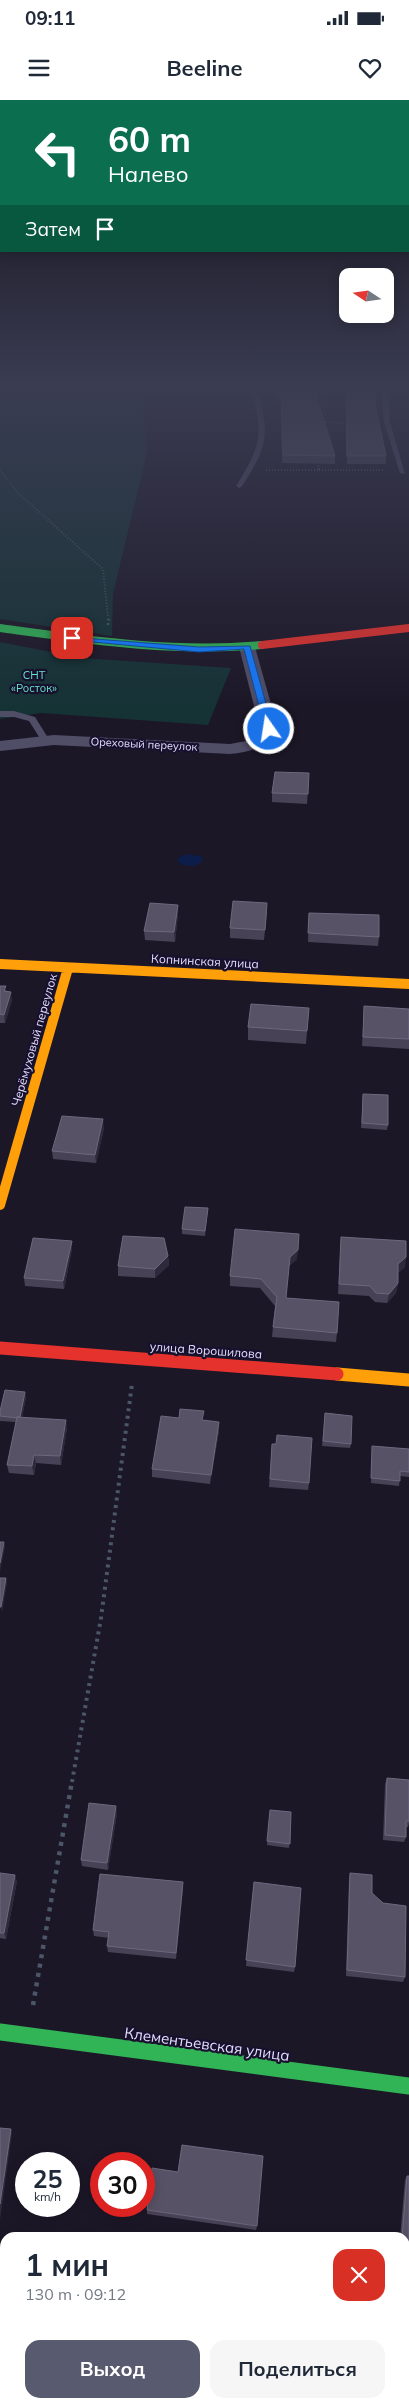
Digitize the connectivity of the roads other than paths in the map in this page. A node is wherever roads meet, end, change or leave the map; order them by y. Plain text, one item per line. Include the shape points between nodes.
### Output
1 (0, 628) edge
2 (409, 628) edge
3 (247, 647) junction
4 (0, 714) edge
5 (46, 741) junction
6 (0, 746) edge
7 (0, 964) edge
8 (68, 968) junction
9 (409, 984) edge
10 (0, 1205) edge
11 (0, 1348) edge
12 (409, 1380) edge
13 (0, 2032) edge
14 (409, 2086) edge

1 - 3 street via 108,643 199,650
2 - 3 street
3 - 5 street, Ореховый переулок via 269,729 264,737 248,746
4 - 5 lane via 14,714 32,720
5 - 6 street, Ореховый переулок
7 - 8 street, Копнинская улица
8 - 9 street, Копнинская улица
8 - 10 street, Черёмуховый переулок
11 - 12 street, улица Ворошилова
13 - 14 street, Клементьевская улица

